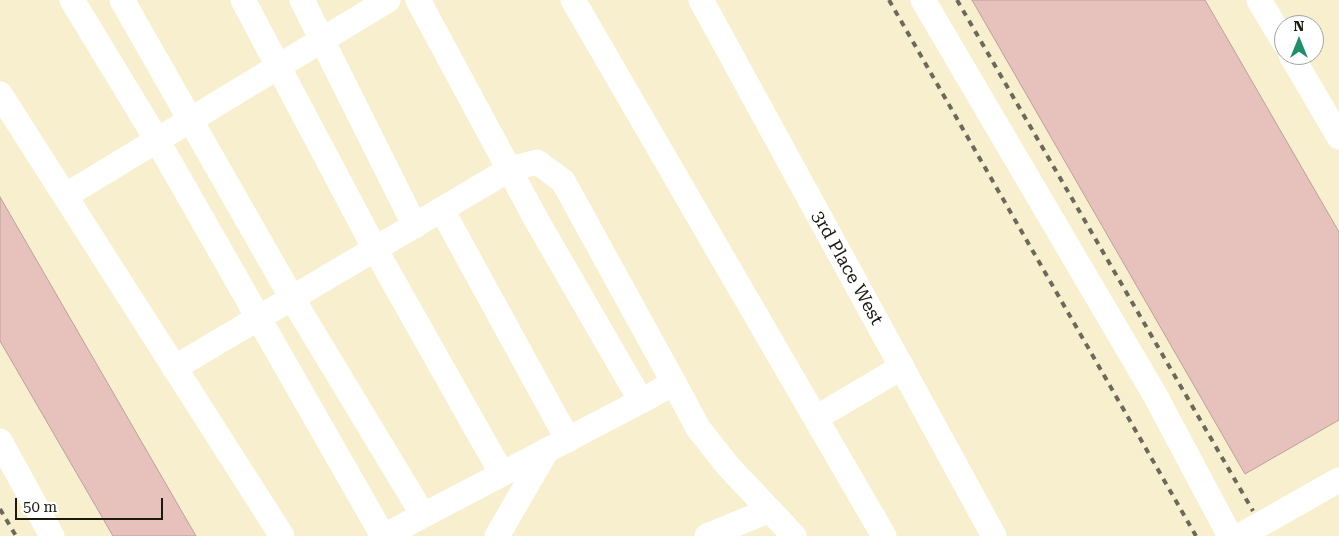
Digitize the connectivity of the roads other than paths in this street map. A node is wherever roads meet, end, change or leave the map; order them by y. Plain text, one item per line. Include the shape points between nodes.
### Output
1 (72, 0) edge
2 (122, 0) edge
3 (243, 0) edge
4 (302, 0) edge
5 (388, 0) edge
6 (418, 0) edge
7 (574, 0) edge
8 (701, 0) edge
9 (922, 0) edge
10 (1259, 0) edge
11 (1274, 25) edge
12 (322, 40) junction
13 (1297, 65) edge
14 (278, 67) junction
15 (0, 94) edge
16 (190, 120) junction
17 (1339, 138) edge
18 (158, 140) junction
19 (510, 169) junction
20 (65, 196) junction
21 (442, 210) junction
22 (415, 226) junction
23 (375, 249) junction
24 (292, 298) junction
25 (259, 318) junction
26 (902, 367) junction
27 (174, 368) junction
28 (674, 383) junction
29 (641, 401) junction
30 (816, 418) junction
31 (0, 441) edge
32 (558, 445) junction
33 (502, 474) junction
34 (1339, 480) edge
35 (770, 510) junction
36 (423, 516) junction
37 (52, 536) edge
38 (282, 536) edge
39 (384, 536) edge
40 (497, 536) edge
41 (707, 536) edge
42 (794, 536) edge
43 (884, 536) edge
44 (994, 536) edge
45 (1230, 536) edge
46 (1240, 536) edge

1 - 18 street
2 - 16 street
3 - 14 street
4 - 12 street
5 - 12 street
6 - 19 street
7 - 30 street
8 - 26 street, 3rd Place West
9 - 45 street via 1155,395
10 - 11 street
12 - 14 street
12 - 22 street
13 - 17 street
14 - 16 street
14 - 23 street
15 - 20 street
16 - 18 street
16 - 24 street
18 - 20 street
18 - 25 street
19 - 21 street
19 - 28 street via 538,162 563,181
19 - 29 street
20 - 27 street
21 - 22 street
21 - 32 street
22 - 23 street
23 - 24 street
23 - 33 street
24 - 25 street
24 - 36 street
25 - 27 street
25 - 39 street
26 - 30 street
26 - 44 street, 3rd Place West
27 - 38 street
28 - 29 street
28 - 35 street via 698,428 728,466
29 - 32 street
30 - 43 street
31 - 37 street
32 - 33 street
32 - 40 street
33 - 36 street
34 - 46 street
35 - 41 street
35 - 42 street
36 - 39 street

